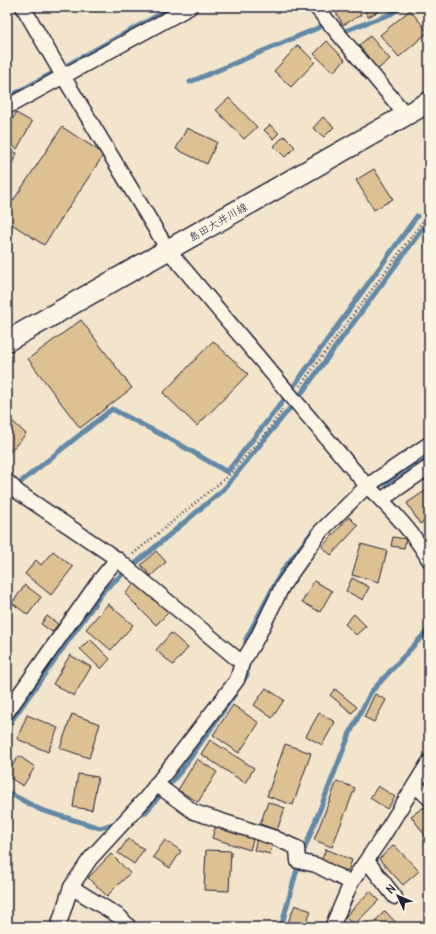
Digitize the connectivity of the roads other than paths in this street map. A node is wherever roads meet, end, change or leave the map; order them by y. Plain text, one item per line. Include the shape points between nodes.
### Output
1 (23, 7) edge
2 (190, 7) edge
3 (316, 7) edge
4 (63, 76) junction
5 (429, 102) edge
6 (7, 107) edge
7 (406, 115) junction
8 (168, 250) junction
9 (7, 341) edge
10 (429, 444) edge
11 (429, 467) edge
12 (7, 481) edge
13 (367, 486) junction
14 (381, 500) junction
15 (429, 560) edge
16 (120, 561) junction
17 (242, 663) junction
18 (7, 712) edge
19 (429, 762) edge
20 (156, 784) junction
21 (415, 785) junction
22 (429, 798) edge
23 (366, 861) junction
24 (351, 883) junction
25 (71, 887) junction
26 (395, 897) dead end
27 (58, 927) edge
28 (129, 927) edge
29 (332, 927) edge

1 - 4 street
2 - 4 street
3 - 7 street
4 - 6 street
4 - 8 street
5 - 7 main road, 島田大井川線
7 - 8 main road, 島田大井川線
8 - 9 main road, 島田大井川線
8 - 13 street
10 - 13 street
11 - 14 street
12 - 16 street via 18,492
13 - 14 street
13 - 17 street via 321,531 287,579 258,638
14 - 15 street via 422,547
16 - 17 street
16 - 18 street via 98,581
17 - 20 street via 237,680
19 - 21 street
20 - 24 street via 194,812 296,848 298,861 316,865
20 - 25 street via 90,859
21 - 22 street
21 - 23 street
23 - 24 street
23 - 26 street
24 - 29 street
25 - 27 street
25 - 28 street via 120,918

